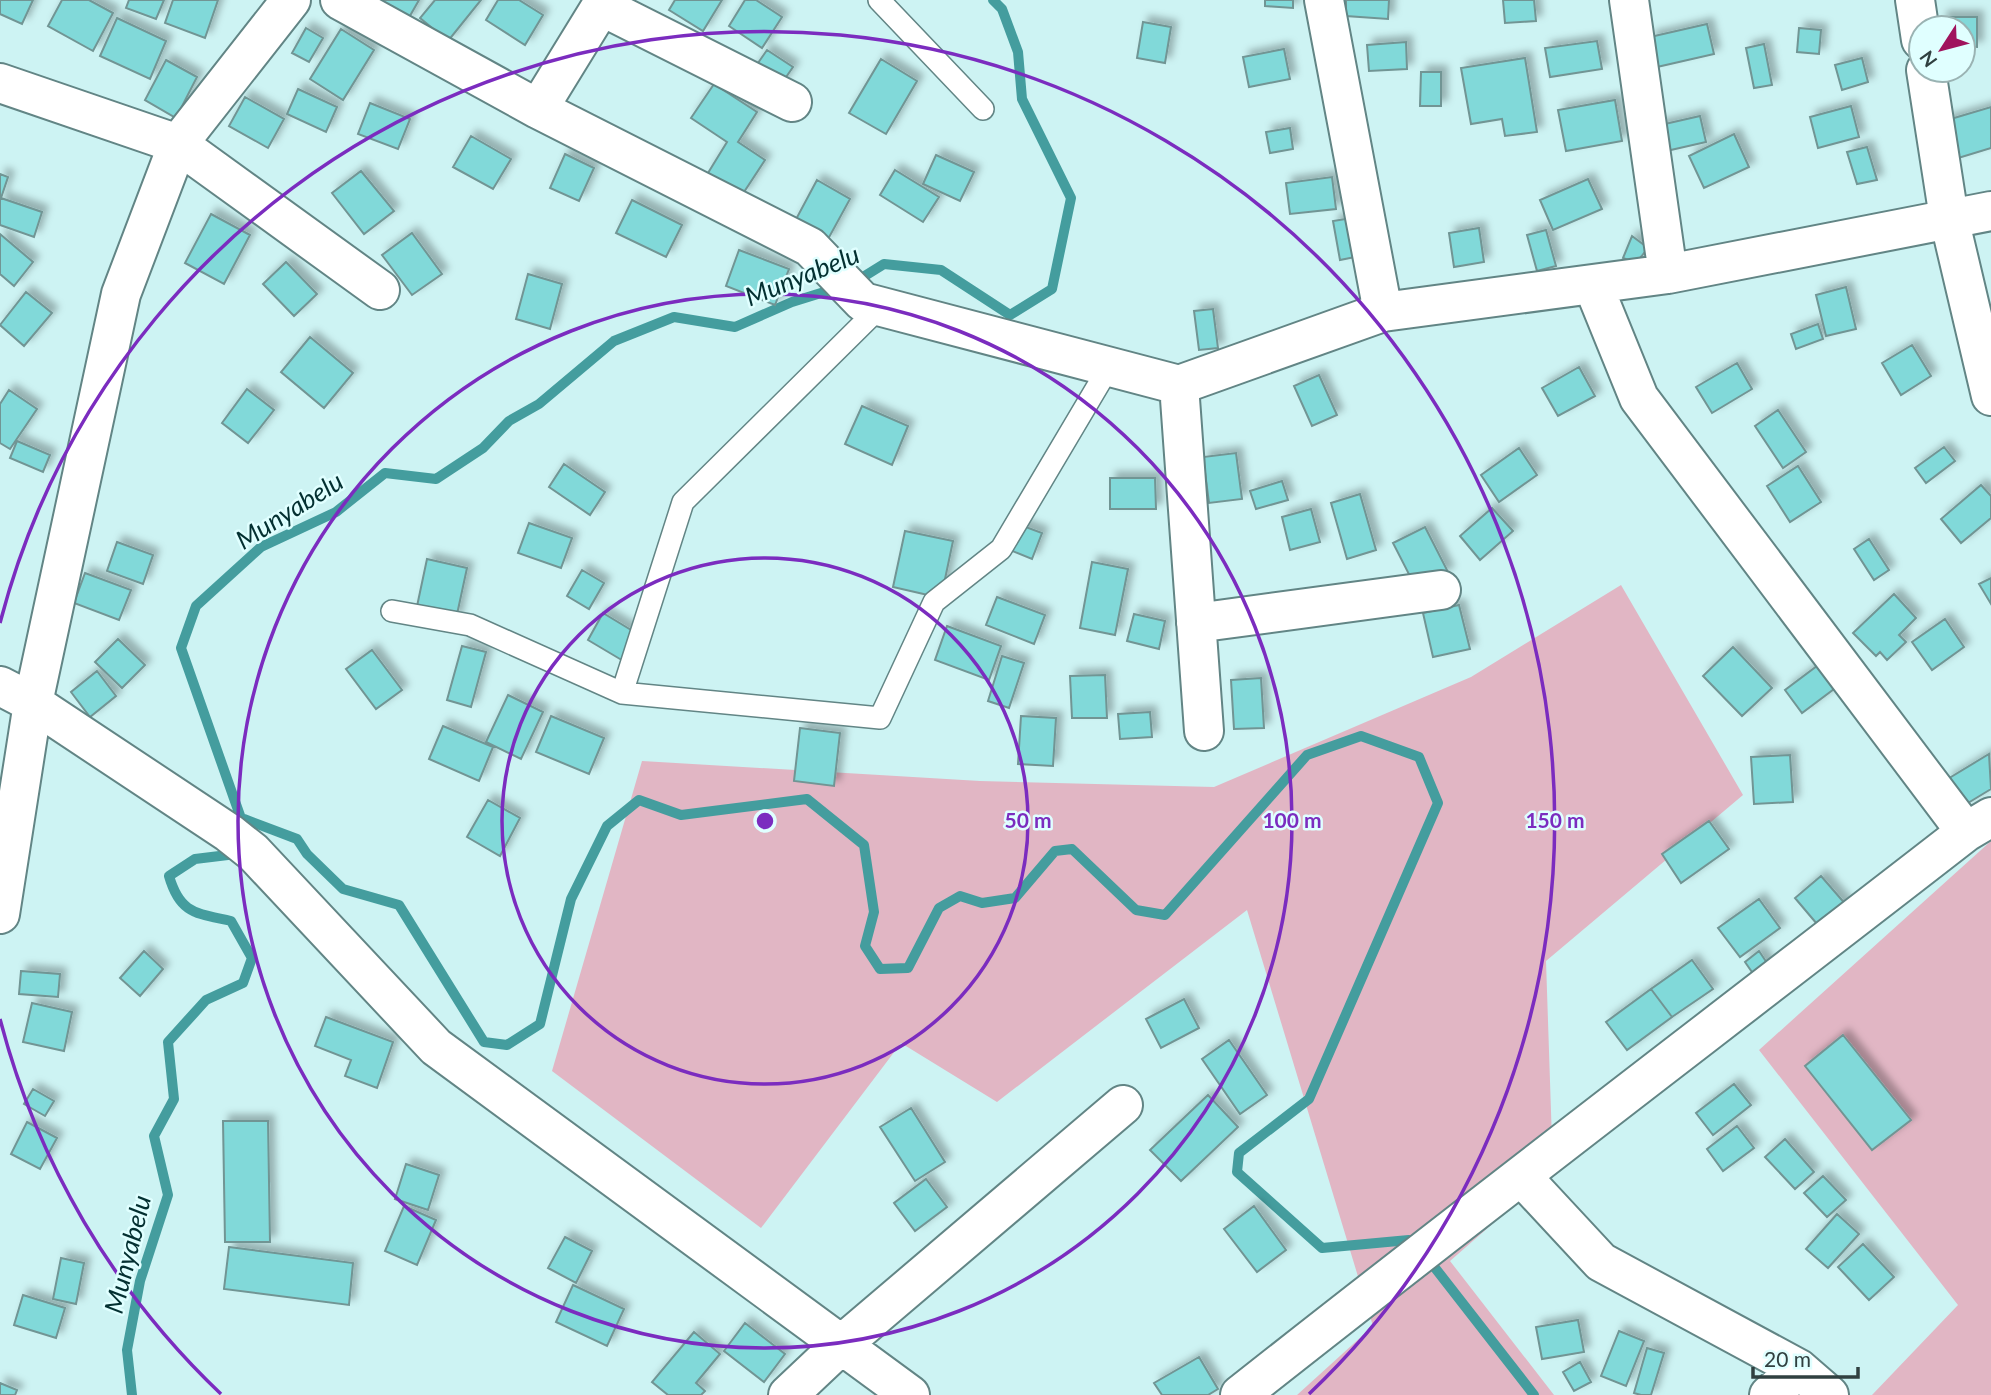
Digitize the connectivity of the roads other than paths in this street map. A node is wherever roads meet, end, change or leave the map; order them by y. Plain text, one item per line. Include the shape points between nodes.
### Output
1 (291, 0) edge
2 (340, 0) edge
3 (878, 0) edge
4 (1324, 0) edge
5 (1629, 0) edge
6 (603, 3) edge
7 (0, 83) edge
8 (1928, 84) edge
9 (792, 102) dead end
10 (538, 109) junction
11 (984, 109) dead end
12 (178, 144) junction
13 (1991, 211) edge
14 (1949, 218) junction
15 (1668, 274) junction
16 (1593, 285) junction
17 (380, 290) dead end
18 (871, 305) junction
19 (1383, 312) junction
20 (1109, 367) junction
21 (1179, 385) junction
22 (1991, 396) edge
23 (1441, 590) dead end
24 (392, 611) dead end
25 (1196, 623) junction
26 (0, 686) edge
27 (622, 692) junction
28 (33, 704) junction
29 (1204, 731) dead end
30 (1979, 825) edge
31 (0, 914) edge
32 (1123, 1105) dead end
33 (1522, 1177) junction
34 (841, 1345) junction
35 (1799, 1369) junction
36 (788, 1395) edge
37 (910, 1395) edge
38 (1240, 1395) edge
39 (1769, 1395) edge
40 (1829, 1395) edge

1 - 12 street
2 - 10 street
3 - 11 lane
4 - 19 street
5 - 15 street
6 - 9 street
6 - 10 street
7 - 12 street
8 - 14 street
10 - 18 street via 810,247
12 - 17 street
12 - 28 street via 121,294
13 - 14 street
14 - 15 street
14 - 22 street
15 - 16 street
16 - 19 street
16 - 30 street via 1639,398
18 - 20 street
18 - 27 lane via 683,502
19 - 21 street
20 - 21 street
20 - 27 lane via 1001,550 934,602 880,718
21 - 25 street
23 - 25 street
24 - 27 lane via 470,625
25 - 29 street
26 - 28 street
28 - 31 street
28 - 34 street via 241,843 436,1047
30 - 33 street
32 - 34 street
33 - 35 street via 1601,1262
33 - 38 street
34 - 36 street
34 - 37 street
35 - 39 street
35 - 40 street

